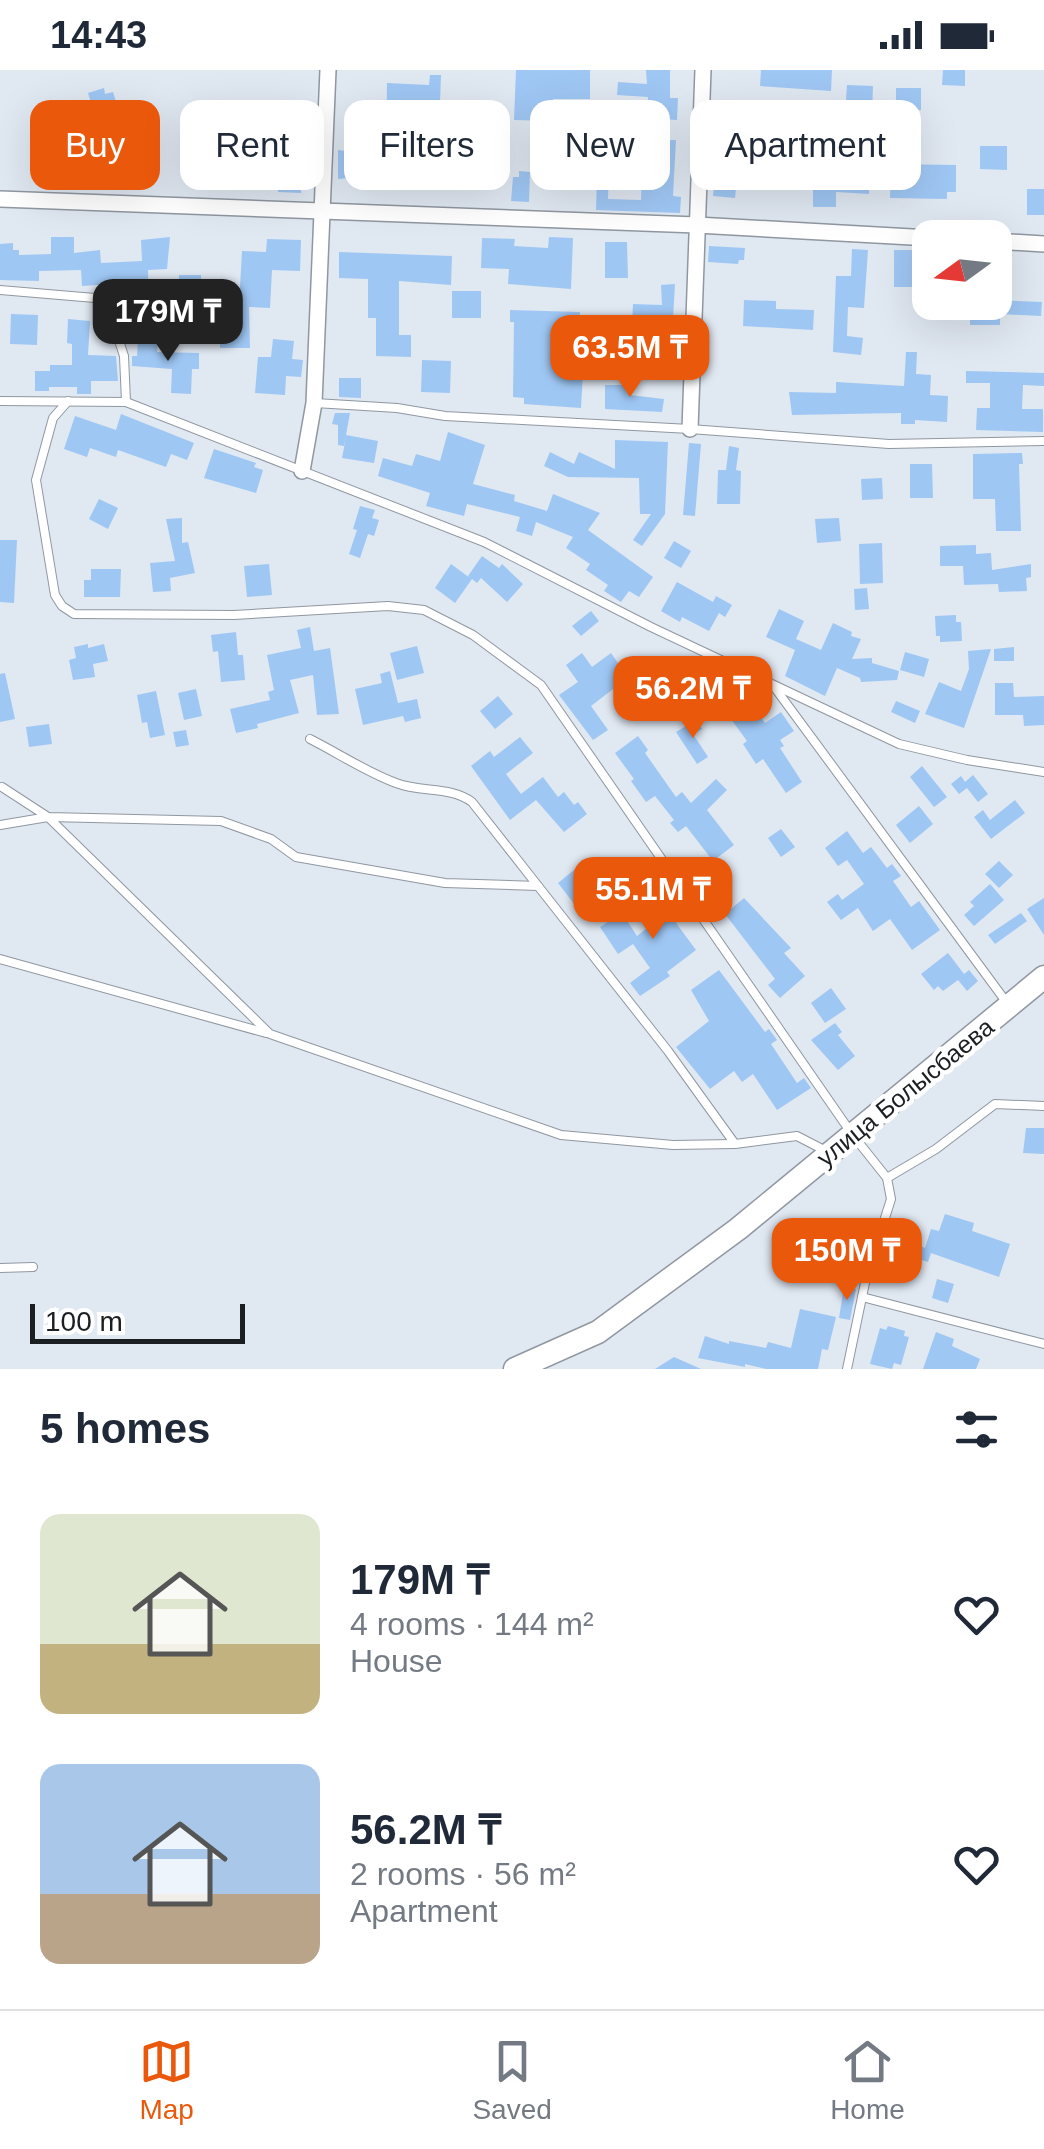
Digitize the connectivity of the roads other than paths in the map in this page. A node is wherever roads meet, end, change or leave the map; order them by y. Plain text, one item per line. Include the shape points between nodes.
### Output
1 (328, 70) edge
2 (703, 70) edge
3 (0, 198) edge
4 (320, 211) junction
5 (696, 225) junction
6 (912, 237) edge
7 (1012, 243) edge
8 (1044, 244) edge
9 (0, 290) edge
10 (0, 401) edge
11 (68, 401) junction
12 (126, 402) junction
13 (314, 402) junction
14 (690, 429) junction
15 (1044, 442) edge
16 (302, 471) junction
17 (774, 686) junction
18 (310, 739) dead end
19 (1044, 772) edge
20 (1, 785) edge
21 (48, 817) junction
22 (0, 825) edge
23 (538, 886) junction
24 (0, 959) edge
25 (1044, 977) edge
26 (1010, 1006) junction
27 (270, 1034) junction
28 (1044, 1106) edge
29 (852, 1134) junction
30 (736, 1144) junction
31 (830, 1153) junction
32 (886, 1178) junction
33 (33, 1267) dead end
34 (0, 1268) edge
35 (862, 1297) junction
36 (1044, 1344) edge
37 (515, 1369) edge
38 (846, 1369) edge

1 - 4 street
2 - 5 street
3 - 4 street
4 - 5 street
4 - 13 street
5 - 6 street
5 - 14 street
7 - 8 street
9 - 12 lane via 107,304 124,356
10 - 11 lane
11 - 12 lane
11 - 29 lane via 53,418 36,480 62,606 74,614 388,606 424,610 473,634 541,685
12 - 16 lane
13 - 14 lane
13 - 16 street
14 - 15 lane via 888,444
16 - 17 lane via 484,542
17 - 19 lane via 900,744
17 - 26 lane
18 - 23 lane via 397,784 458,792
20 - 21 lane
21 - 22 lane
21 - 23 lane via 221,822 270,839 296,857 444,883
21 - 27 lane
23 - 30 lane
24 - 27 lane
25 - 26 street, улица Болысбаева
26 - 29 street, улица Болысбаева
27 - 30 lane via 561,1135
28 - 32 lane via 994,1104
29 - 31 street, улица Болысбаева
29 - 32 lane
30 - 31 lane via 798,1136
31 - 37 street, улица Болысбаева via 598,1332
32 - 35 lane via 891,1199
33 - 34 lane
35 - 36 lane
35 - 38 lane

